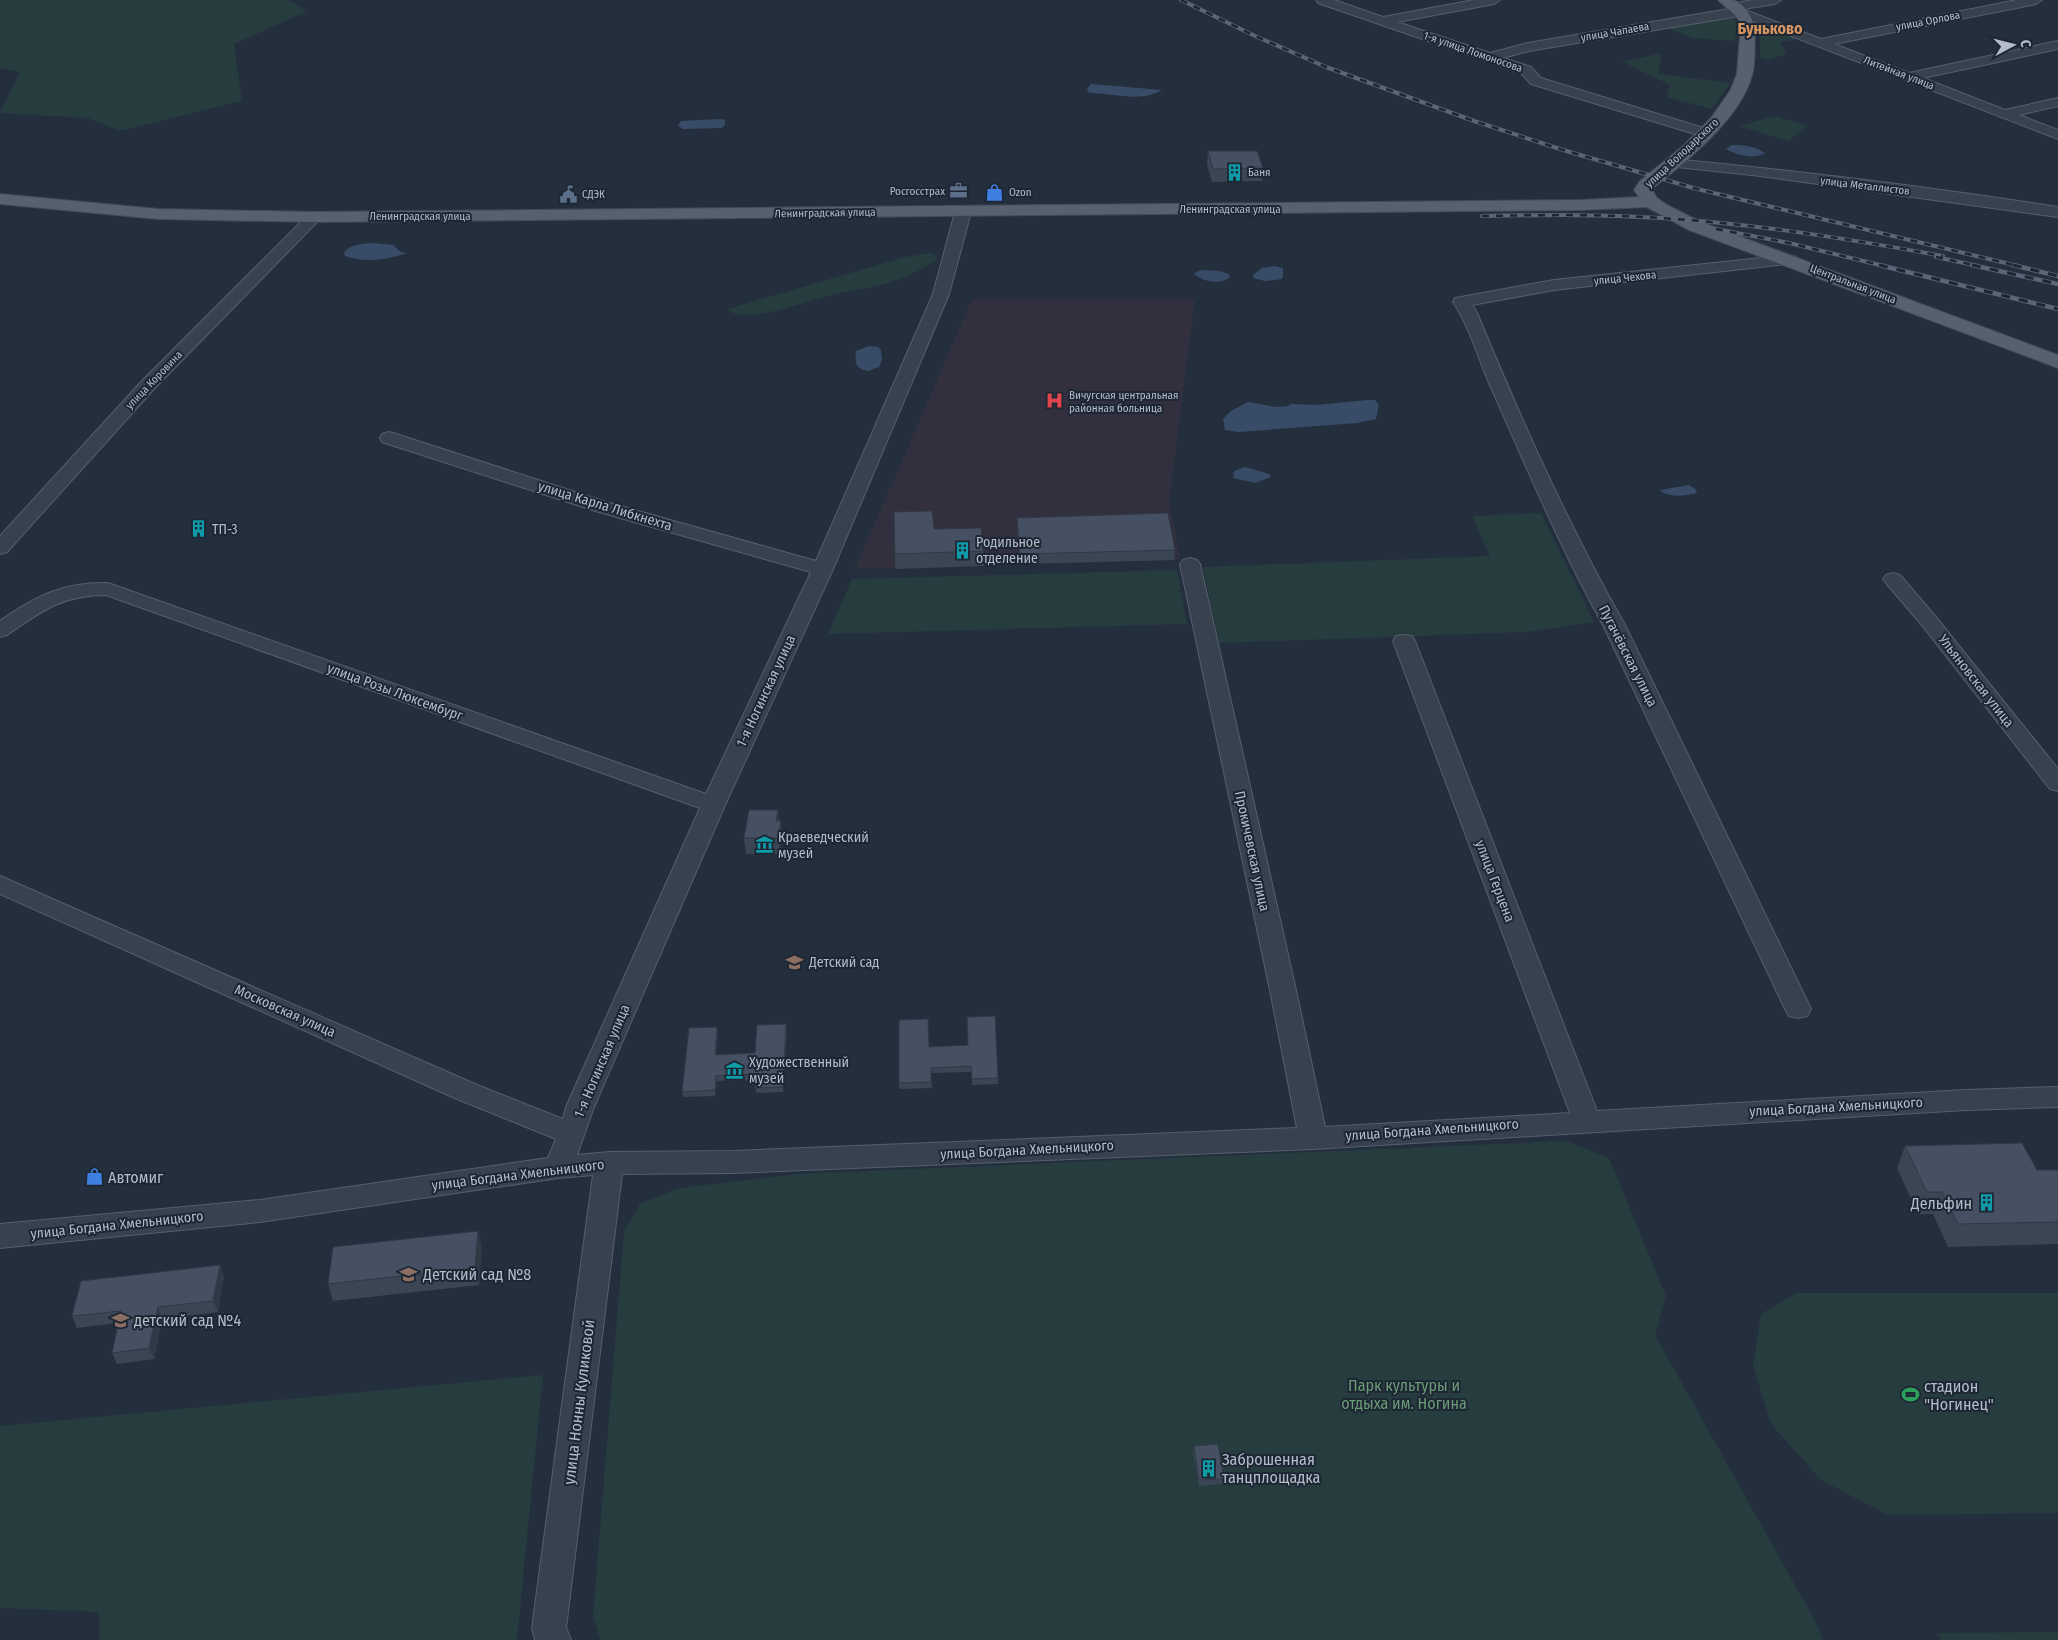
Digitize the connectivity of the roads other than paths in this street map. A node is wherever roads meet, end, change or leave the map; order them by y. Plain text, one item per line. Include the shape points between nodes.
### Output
1 (1322, 0) edge
2 (1494, 0) edge
3 (1775, 0) edge
4 (2036, 0) edge
5 (1733, 6) edge
6 (1384, 21) junction
7 (1820, 42) junction
8 (2058, 45) edge
9 (1490, 57) junction
10 (1909, 77) junction
11 (2058, 102) edge
12 (2004, 114) junction
13 (1706, 133) junction
14 (2058, 135) edge
15 (1672, 163) junction
16 (0, 199) edge
17 (1651, 202) junction
18 (963, 212) junction
19 (2058, 212) edge
20 (314, 217) junction
21 (1790, 260) junction
22 (1461, 302) joint
23 (2058, 362) edge
24 (388, 438) dead end
25 (0, 548) edge
26 (1190, 564) dead end
27 (823, 569) junction
28 (1893, 579) dead end
29 (0, 630) edge
30 (1404, 641) dead end
31 (2058, 784) edge
32 (713, 805) junction
33 (0, 884) edge
34 (1798, 1009) dead end
35 (2058, 1097) edge
36 (1586, 1121) junction
37 (572, 1134) junction
38 (1313, 1138) junction
39 (609, 1163) junction
40 (558, 1167) junction
41 (0, 1236) edge
42 (553, 1640) edge

1 - 6 street, 1-я улица Ломоносова
2 - 6 street
3 - 5 street, улица Чапаева
4 - 7 street, улица Орлова
5 - 7 street, Литейная улица
5 - 9 street, улица Чапаева via 1724,13 1528,47
5 - 13 main road, улица Володарского via 1748,23 1745,74 1732,102
6 - 9 street, 1-я улица Ломоносова
7 - 10 street, Литейная улица
8 - 10 street
9 - 13 street, 1-я улица Ломоносова via 1526,70 1536,81
10 - 12 street, Литейная улица
11 - 12 street
12 - 14 street, Литейная улица
13 - 15 main road, улица Володарского
15 - 17 main road, улица Володарского via 1643,190
15 - 19 street, улица Металлистов
16 - 20 main road, Ленинградская улица via 158,214
17 - 18 main road, Ленинградская улица
17 - 21 main road, Центральная улица via 1695,226
18 - 20 main road, Ленинградская улица
18 - 27 street, 1-я Ногинская улица via 941,294
20 - 25 street, улица Коровина via 148,385
21 - 22 street, улица Чехова via 1554,285
21 - 23 main road, Центральная улица
22 - 34 street, Пугачёвская улица via 1469,313 1584,572 1619,634
24 - 27 street, улица Карла Либкнехта via 599,506
26 - 38 street, Прокичевская улица
27 - 32 street, 1-я Ногинская улица
28 - 31 street, Ульяновская улица
29 - 32 street, улица Розы Люксембург via 47,600 75,590 108,590
30 - 36 street, улица Герцена
32 - 37 street, 1-я Ногинская улица via 580,1107
33 - 37 street, Московская улица via 467,1092
35 - 36 street, улица Богдана Хмельницкого
36 - 38 street, улица Богдана Хмельницкого
37 - 40 street, 1-я Ногинская улица
38 - 39 street, улица Богдана Хмельницкого via 762,1161
39 - 40 street, улица Богдана Хмельницкого
39 - 42 street, улица Нонны Куликовой via 549,1628
40 - 41 street, улица Богдана Хмельницкого via 260,1211

